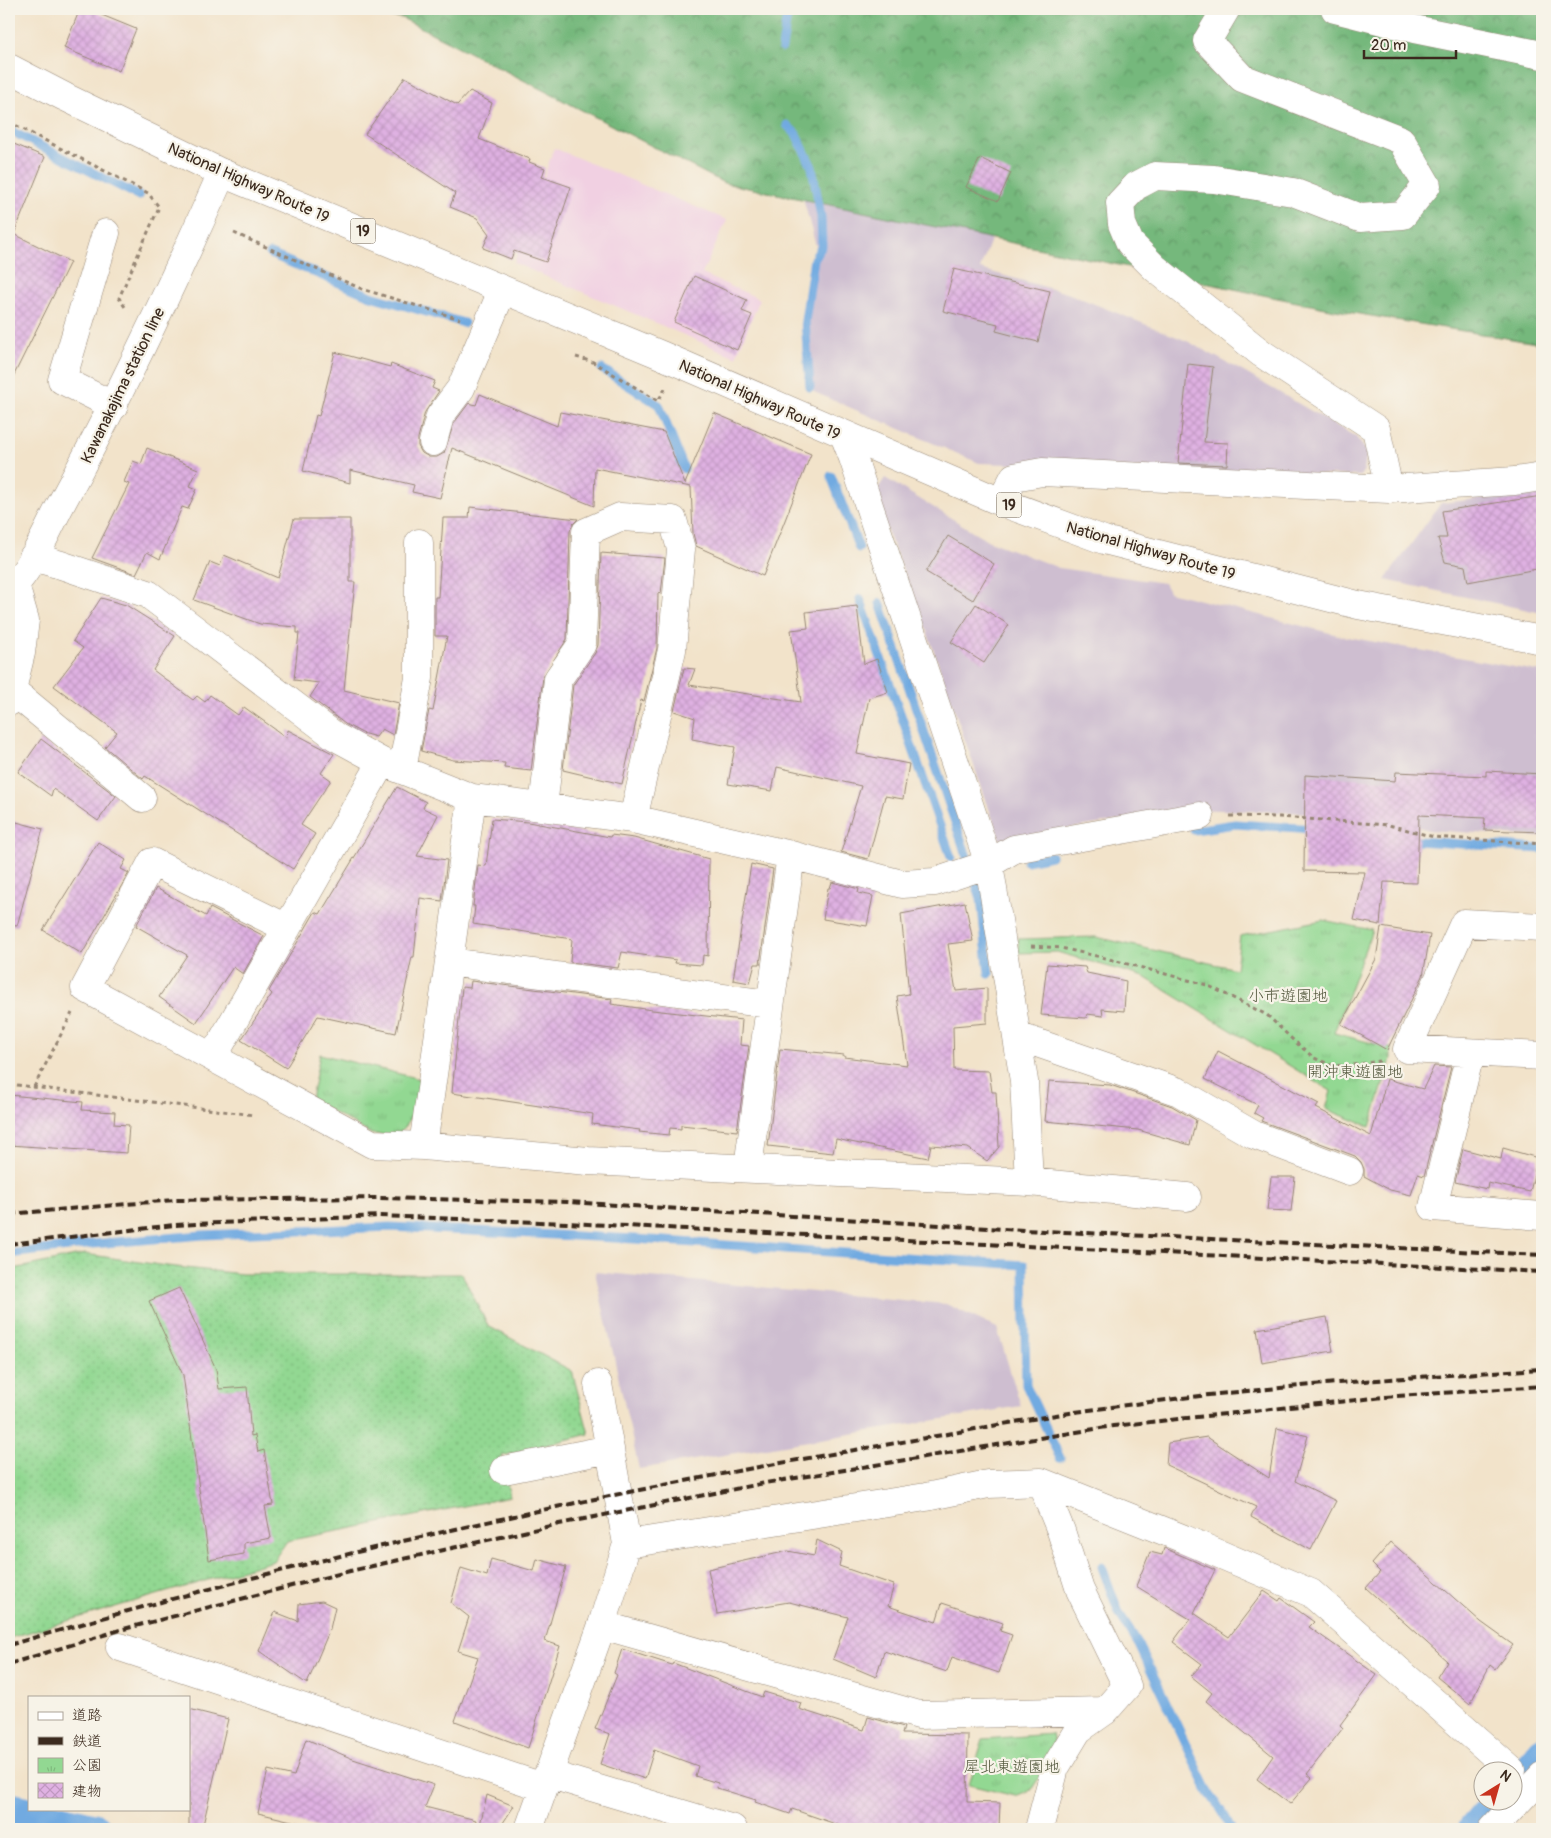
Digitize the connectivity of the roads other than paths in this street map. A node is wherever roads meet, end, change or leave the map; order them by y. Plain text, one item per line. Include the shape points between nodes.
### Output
1 (1226, 9) edge
2 (1335, 9) edge
3 (1542, 55) edge
4 (9, 68) edge
5 (222, 173) junction
6 (106, 233) dead end
7 (502, 291) junction
8 (114, 406) junction
9 (844, 435) junction
10 (433, 442) dead end
11 (1542, 477) edge
12 (1389, 489) junction
13 (1000, 502) junction
14 (419, 543) dead end
15 (33, 557) junction
16 (12, 587) edge
17 (1542, 640) edge
18 (11, 697) edge
19 (392, 766) junction
20 (142, 798) dead end
21 (472, 798) junction
22 (542, 807) junction
23 (1200, 816) road end
24 (633, 819) junction
25 (791, 855) junction
26 (977, 868) junction
27 (1542, 927) edge
28 (287, 928) junction
29 (449, 962) junction
30 (770, 1004) junction
31 (1017, 1036) junction
32 (1470, 1054) junction
33 (1542, 1056) edge
34 (213, 1057) junction
35 (423, 1146) junction
36 (748, 1167) junction
37 (1349, 1172) dead end
38 (1029, 1182) junction
39 (1187, 1197) dead end
40 (1541, 1216) dead end
41 (598, 1384) dead end
42 (610, 1449) junction
43 (504, 1470) dead end
44 (1041, 1482) junction
45 (627, 1544) junction
46 (602, 1625) junction
47 (120, 1646) dead end
48 (1105, 1711) junction
49 (546, 1780) junction
50 (1528, 1781) edge
51 (529, 1829) edge
52 (733, 1829) edge
53 (1039, 1829) edge
54 (1492, 1829) edge

1 - 12 main road via 1207,41 1242,78 1401,140 1426,185 1403,215 1360,218 1293,192 1214,179 1155,176 1136,186 1120,203 1122,224 1130,243 1155,268 1260,353 1376,429
2 - 3 main road
4 - 5 main road, National Highway Route 19 / 19
5 - 7 main road, National Highway Route 19 / 19
5 - 8 main road, Kawanakajima station line
6 - 8 main road via 62,380
7 - 9 main road, National Highway Route 19 / 19
7 - 10 main road via 461,388 440,416
8 - 15 main road, Kawanakajima station line
9 - 13 main road, National Highway Route 19 / 19
9 - 26 main road via 854,458
11 - 12 main road via 1515,482
12 - 13 main road via 1042,472 1014,477
13 - 17 main road, National Highway Route 19 / 19 via 1104,540 1349,603
14 - 19 main road via 419,678
15 - 16 main road, Kawanakajima station line
15 - 19 main road via 148,594 336,737
16 - 18 main road via 24,620 21,653
18 - 20 main road
19 - 21 main road
19 - 28 main road
21 - 22 main road
21 - 29 main road
22 - 24 main road
22 - 24 main road via 558,680 582,644 586,532 620,516 673,520 681,549 672,650
23 - 26 main road via 1014,849
24 - 25 main road
25 - 26 main road via 902,884 935,882
25 - 30 main road
26 - 31 main road via 1004,948
27 - 32 main road via 1464,924 1407,1050
28 - 34 main road
28 - 34 main road via 152,862 81,997
29 - 30 main road
29 - 35 main road
30 - 36 main road
31 - 37 main road via 1179,1092 1254,1135
31 - 38 main road via 1024,1081
32 - 33 main road
32 - 40 main road via 1433,1206
34 - 35 main road via 372,1144
35 - 36 main road via 588,1161
36 - 38 main road
38 - 39 main road
41 - 42 main road
42 - 43 main road
42 - 45 main road
44 - 45 main road via 988,1484
44 - 48 main road via 1080,1590 1127,1686
44 - 50 main road via 1311,1593
45 - 46 main road
46 - 48 main road via 919,1715
46 - 49 main road
47 - 49 main road
48 - 53 main road via 1078,1730 1055,1768
49 - 51 main road
49 - 52 main road
50 - 54 main road

